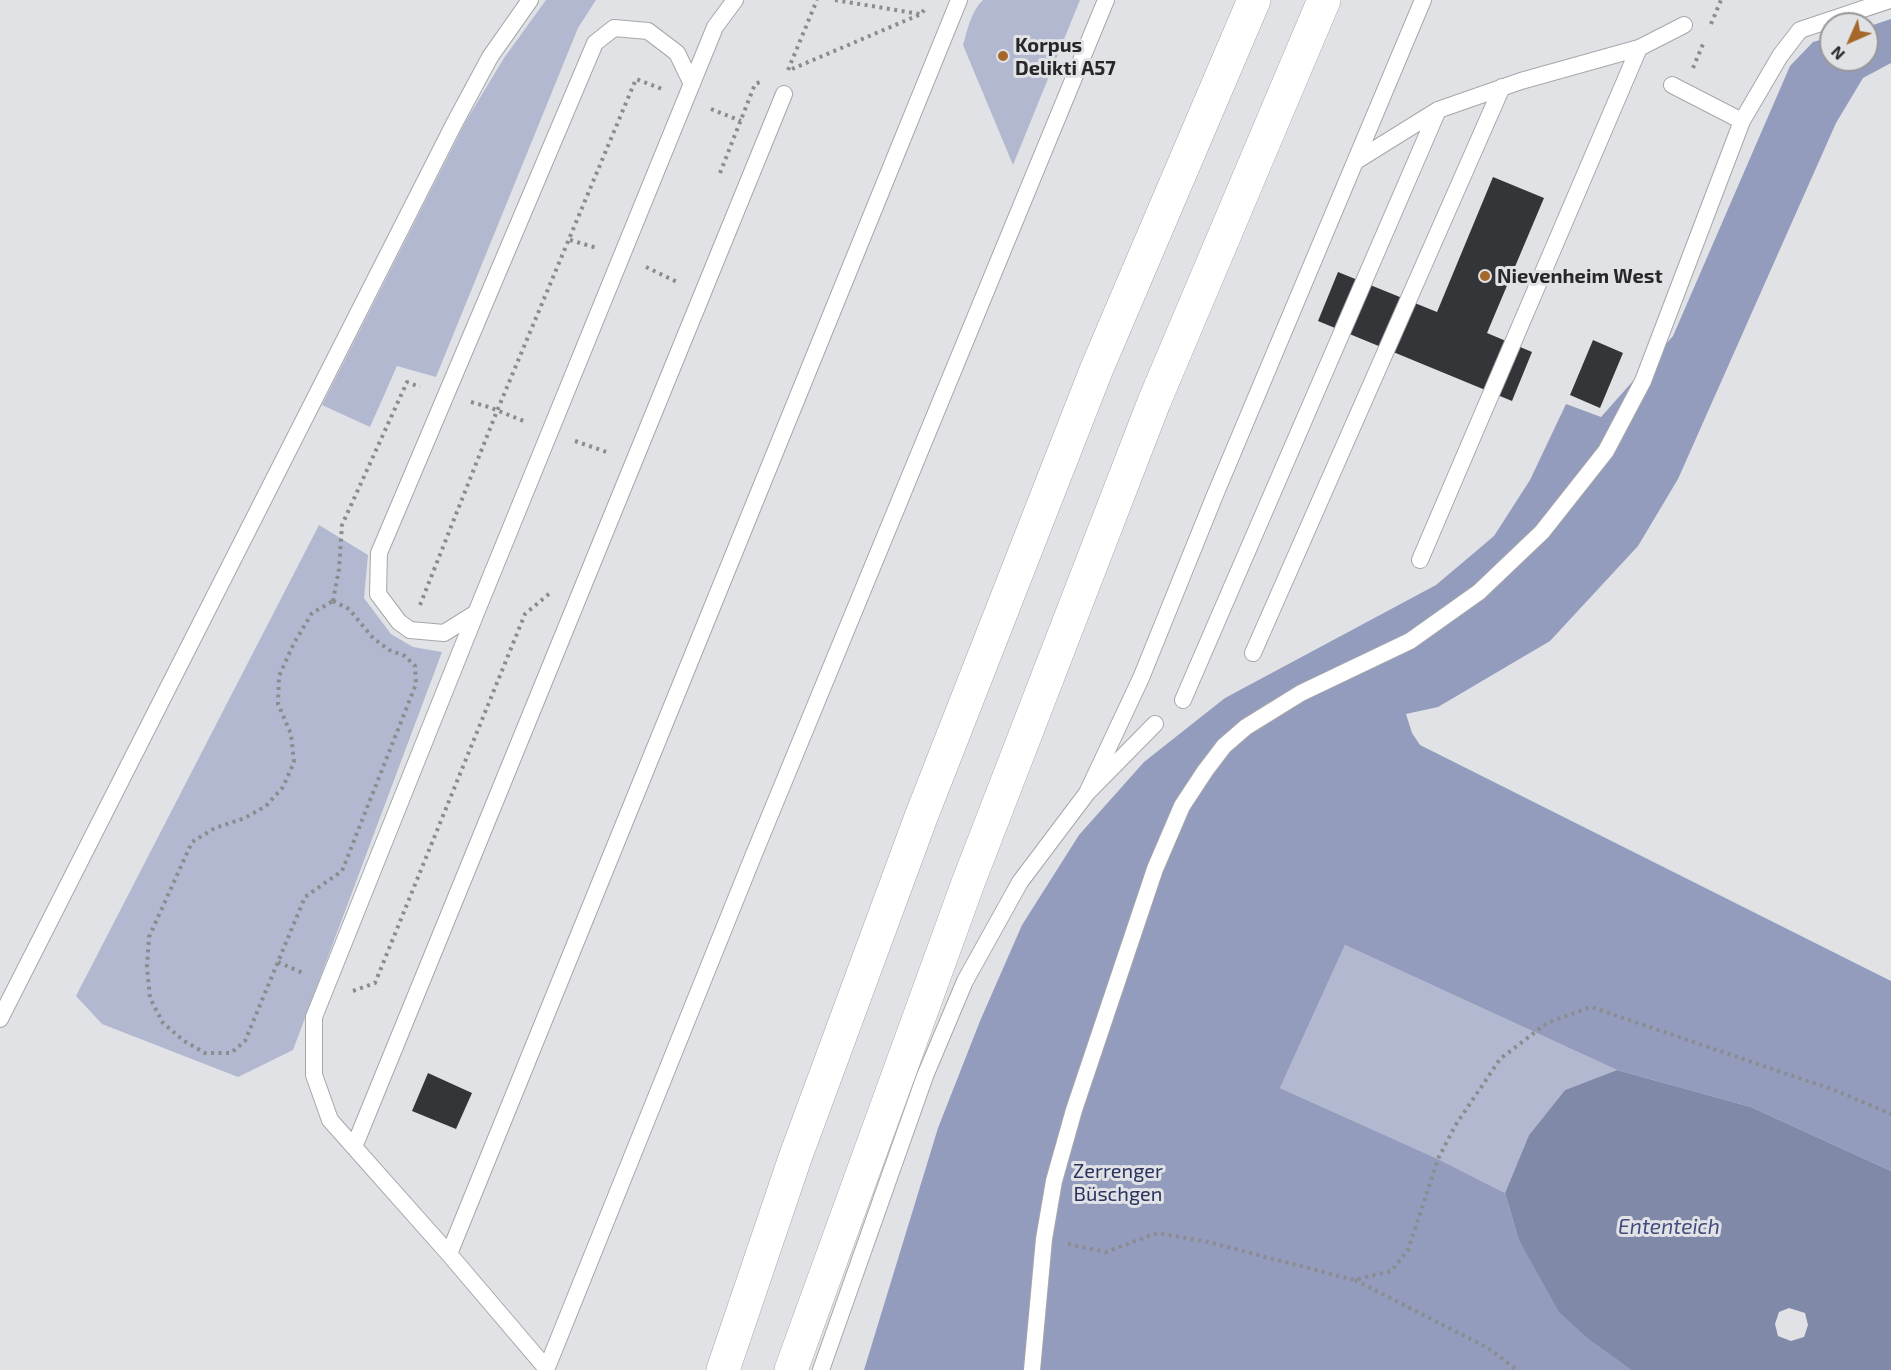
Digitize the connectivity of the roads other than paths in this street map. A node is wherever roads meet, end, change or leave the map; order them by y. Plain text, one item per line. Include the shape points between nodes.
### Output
1 (530, 0) edge
2 (735, 0) edge
3 (959, 0) edge
4 (1106, 0) edge
5 (1254, 0) edge
6 (1324, 0) edge
7 (1424, 0) edge
8 (1890, 0) edge
9 (1684, 25) dead end
10 (1639, 48) junction
11 (1672, 85) dead end
12 (1502, 87) junction
13 (689, 91) junction
14 (784, 94) road end
15 (1438, 110) junction
16 (1742, 121) junction
17 (1356, 161) junction
18 (1420, 560) dead end
19 (476, 613) junction
20 (1253, 653) dead end
21 (1184, 700) dead end
22 (1155, 724) dead end
23 (1087, 793) junction
24 (0, 1019) edge
25 (354, 1147) junction
26 (449, 1254) junction
27 (546, 1369) edge
28 (723, 1370) edge
29 (791, 1370) edge
30 (821, 1370) edge
31 (1032, 1370) edge

1 - 24 lane via 490,57 448,135
2 - 13 lane via 715,27
3 - 26 lane
4 - 27 lane
5 - 28 highway via 1097,368 921,818 795,1158
6 - 29 highway via 1136,447 968,883
7 - 17 lane
8 - 16 lane via 1800,30
9 - 10 lane
10 - 12 lane
10 - 18 lane
11 - 16 lane
12 - 15 lane
12 - 20 lane
13 - 19 lane
13 - 19 lane via 677,53 648,32 614,28 595,43 379,553 378,594 410,630 444,633
14 - 25 lane
15 - 17 lane
15 - 21 lane
16 - 31 lane via 1643,381 1606,451 1542,532 1479,592 1410,641 1301,693 1246,727 1211,762 1182,806 1155,869 1054,1181 1044,1239
17 - 23 lane via 1141,678
19 - 25 lane via 314,1017 314,1075 330,1120
22 - 23 lane
23 - 30 lane via 1020,882 965,981 925,1076
25 - 26 lane
26 - 27 lane

